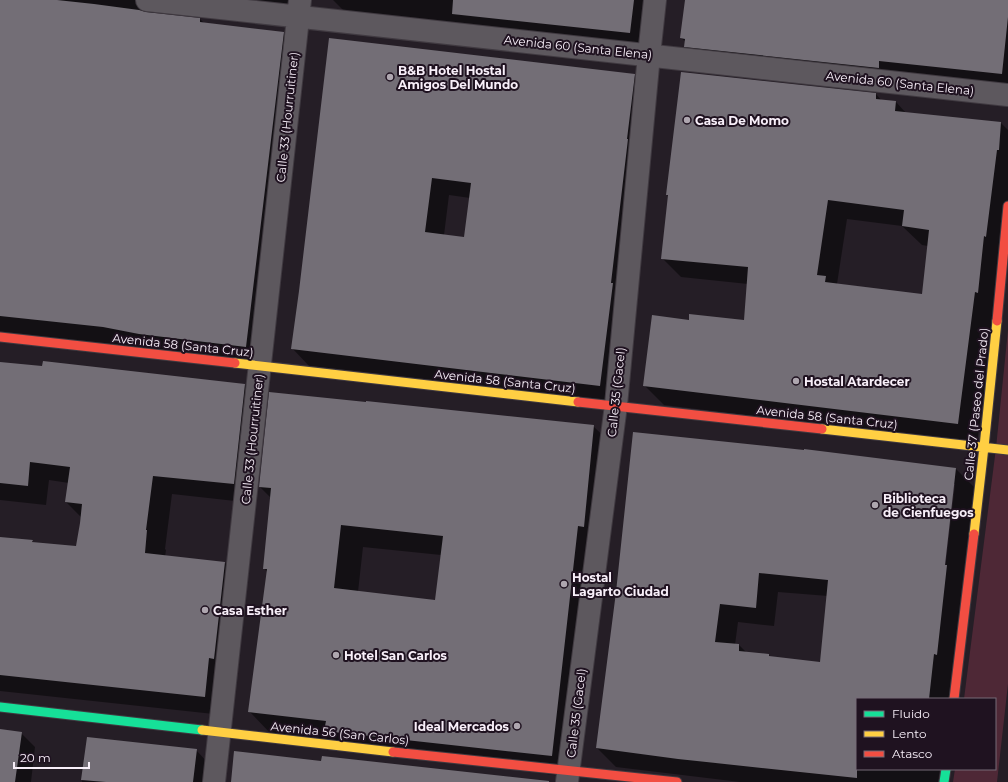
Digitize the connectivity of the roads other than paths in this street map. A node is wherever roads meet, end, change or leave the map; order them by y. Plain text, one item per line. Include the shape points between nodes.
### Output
1 (148, 0) edge
2 (656, 0) edge
3 (299, 8) edge
4 (649, 55) junction
5 (1008, 95) edge
6 (1008, 206) edge
7 (0, 337) edge
8 (260, 366) junction
9 (616, 406) junction
10 (984, 447) junction
11 (1008, 450) edge
12 (954, 698) edge
13 (0, 707) edge
14 (220, 732) junction
15 (946, 770) edge
16 (568, 776) edge
17 (214, 782) edge
18 (677, 782) edge
19 (944, 782) edge

1 - 3 street, Avenida 60 (Santa Elena)
2 - 4 street, Calle 35 (Gacel)
3 - 4 street, Avenida 60 (Santa Elena)
3 - 8 street, Calle 33 (Hourruitiner)
4 - 5 street, Avenida 60 (Santa Elena)
4 - 9 street, Calle 35 (Gacel)
6 - 10 main road, Calle 37 (Paseo del Prado)
7 - 8 main road, Avenida 58 (Santa Cruz)
8 - 9 main road, Avenida 58 (Santa Cruz)
8 - 14 street, Calle 33 (Hourruitiner)
9 - 10 main road, Avenida 58 (Santa Cruz)
9 - 16 street, Calle 35 (Gacel)
10 - 11 main road, Avenida 58 (Santa Cruz)
10 - 12 main road, Calle 37 (Paseo del Prado)
13 - 14 main road, Avenida 56 (San Carlos)
14 - 16 main road, Avenida 56 (San Carlos)
14 - 17 street, Calle 33 (Hourruitiner)
15 - 19 main road
16 - 18 main road, Avenida 56 (San Carlos)

